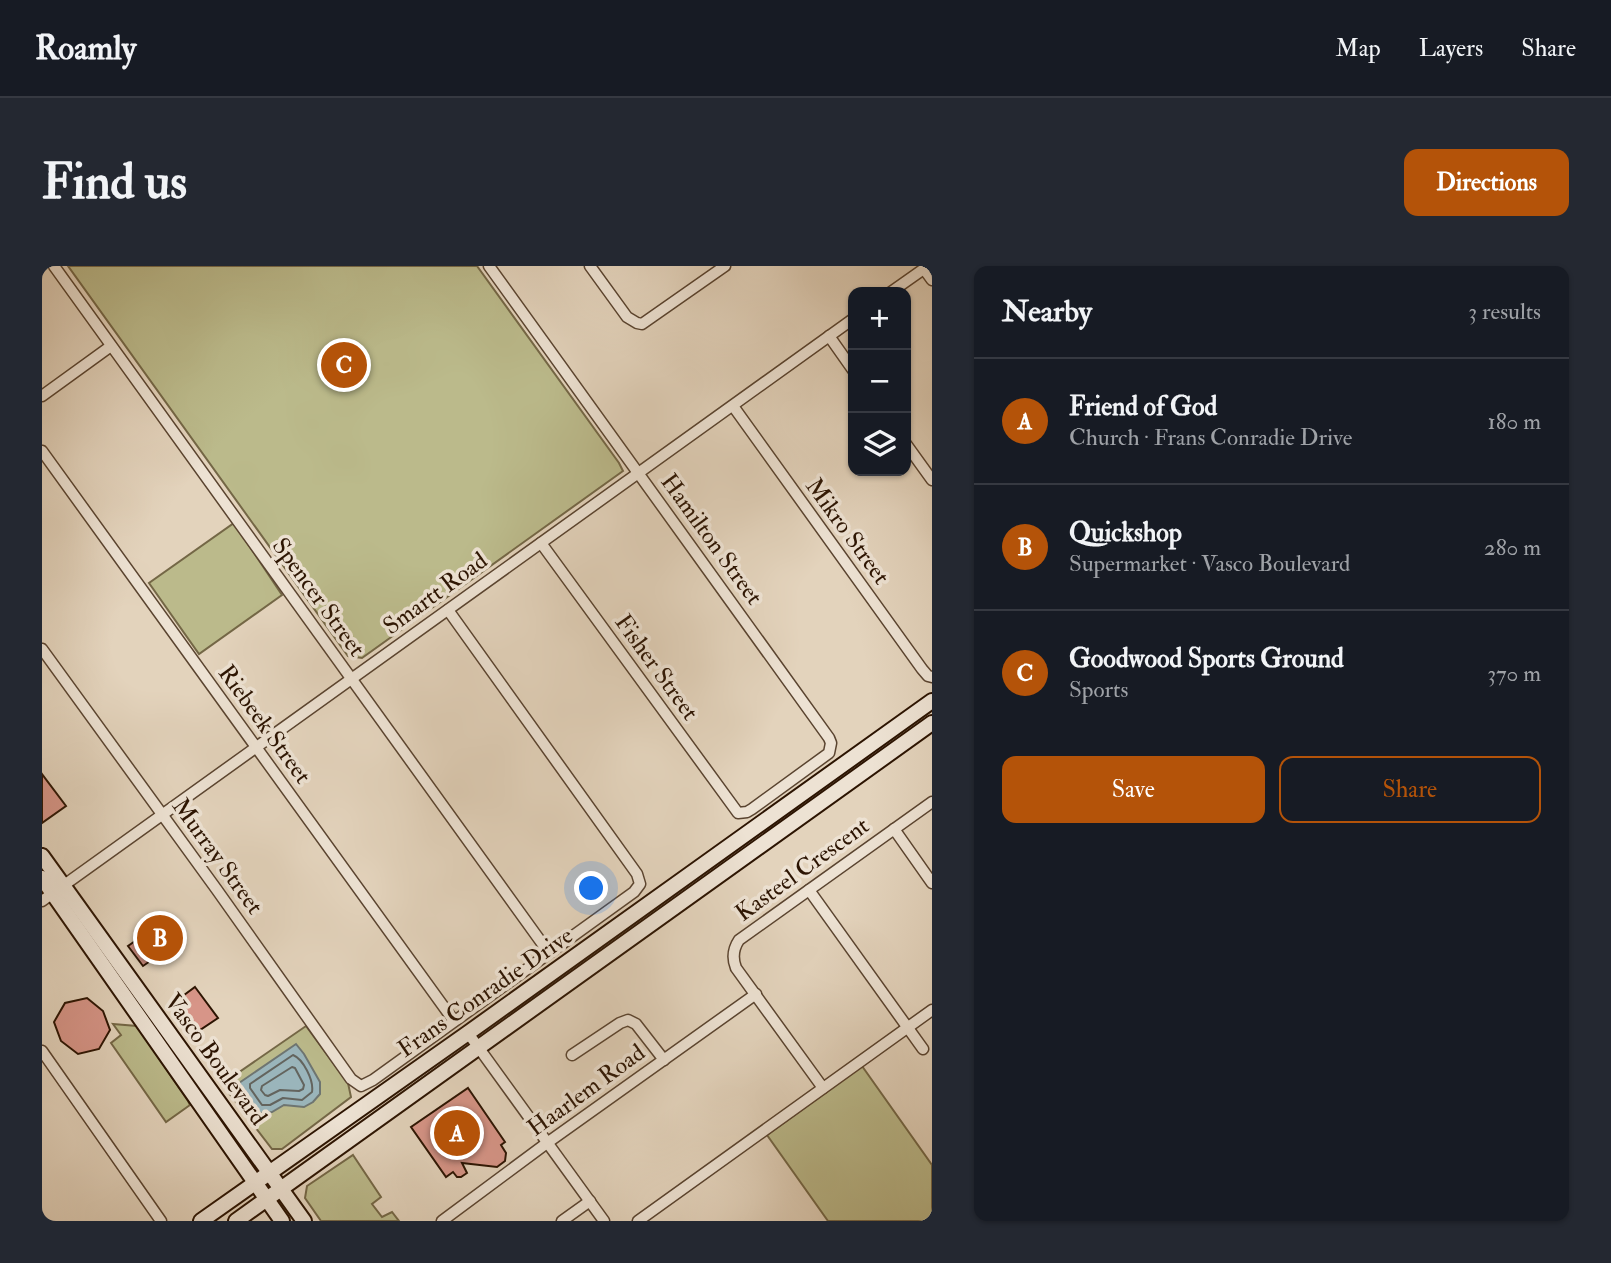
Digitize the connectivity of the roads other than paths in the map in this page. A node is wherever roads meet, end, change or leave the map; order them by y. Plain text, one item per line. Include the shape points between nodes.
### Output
1 (54, 266) edge
2 (489, 266) edge
3 (590, 266) edge
4 (725, 266) edge
5 (926, 267) edge
6 (932, 280) edge
7 (898, 287) edge
8 (848, 323) edge
9 (829, 336) junction
10 (111, 346) junction
11 (848, 363) edge
12 (42, 396) edge
13 (733, 406) junction
14 (42, 451) edge
15 (911, 451) edge
16 (639, 473) junction
17 (932, 480) edge
18 (541, 542) junction
19 (448, 610) junction
20 (42, 649) edge
21 (932, 677) edge
22 (352, 678) junction
23 (932, 701) edge
24 (932, 723) edge
25 (257, 747) junction
26 (932, 802) edge
27 (742, 813) joint
28 (161, 814) junction
29 (894, 829) junction
30 (42, 856) edge
31 (42, 878) edge
32 (932, 883) edge
33 (809, 890) junction
34 (53, 893) edge
35 (549, 953) junction
36 (756, 994) junction
37 (932, 1010) edge
38 (454, 1021) junction
39 (908, 1027) junction
40 (468, 1033) junction
41 (479, 1047) junction
42 (923, 1049) dead end
43 (42, 1052) edge
44 (572, 1055) dead end
45 (664, 1059) junction
46 (823, 1088) junction
47 (547, 1143) junction
48 (270, 1172) junction
49 (255, 1183) junction
50 (281, 1189) junction
51 (267, 1199) junction
52 (590, 1201) junction
53 (161, 1221) edge
54 (201, 1221) edge
55 (236, 1221) edge
56 (282, 1221) edge
57 (304, 1221) edge
58 (442, 1221) edge
59 (562, 1221) edge
60 (604, 1221) edge
61 (638, 1221) edge

1 - 10 street, Spencer Street
2 - 16 street, Hamilton Street
3 - 4 street via 627,317 642,324
5 - 6 street
5 - 7 street
8 - 9 street, Smartt Road
9 - 11 street
9 - 13 street, Smartt Road
10 - 12 street
10 - 22 street, Spencer Street
13 - 16 street, Smartt Road
13 - 21 street, Mikro Street
14 - 25 street, Riebeek Street
15 - 17 street
16 - 18 street, Smartt Road
16 - 27 street, Hamilton Street via 831,743 829,754
18 - 19 street, Smartt Road
18 - 27 street, Fisher Street via 734,809
19 - 22 street, Smartt Road
19 - 35 street via 638,874 640,884 634,892
20 - 28 street, Murray Street
22 - 25 street, Smartt Road
22 - 35 street, Spencer Street
23 - 40 main road, Frans Conradie Drive
24 - 41 main road, Frans Conradie Drive
25 - 28 street, Smartt Road
25 - 38 street, Riebeek Street
26 - 29 street, Kasteel Crescent
28 - 34 street, Smartt Road
28 - 38 street, Murray Street via 351,1079 361,1086 373,1080
29 - 32 street
29 - 33 street, Kasteel Crescent
30 - 34 main road, Vasco Boulevard
31 - 34 main road, Vasco Boulevard
33 - 36 street, Kasteel Crescent via 739,940 734,963
33 - 39 street
34 - 48 main road, Vasco Boulevard
34 - 49 main road, Vasco Boulevard
35 - 38 street
36 - 45 street, Haarlem Road
36 - 46 street, Kasteel Crescent
37 - 39 street
39 - 42 street
39 - 46 street
40 - 41 street
40 - 48 main road, Frans Conradie Drive
41 - 47 street
41 - 50 main road, Frans Conradie Drive
43 - 53 street
44 - 45 street via 628,1020
45 - 47 street, Haarlem Road
46 - 61 street
47 - 52 street
47 - 58 street, Haarlem Road
48 - 49 main road, Frans Conradie Drive
48 - 50 main road, Vasco Boulevard
49 - 51 main road, Vasco Boulevard
49 - 54 main road, Frans Conradie Drive
50 - 51 main road, Frans Conradie Drive
50 - 57 main road, Vasco Boulevard
51 - 55 main road, Frans Conradie Drive
51 - 56 main road, Vasco Boulevard
52 - 59 street
52 - 60 street

